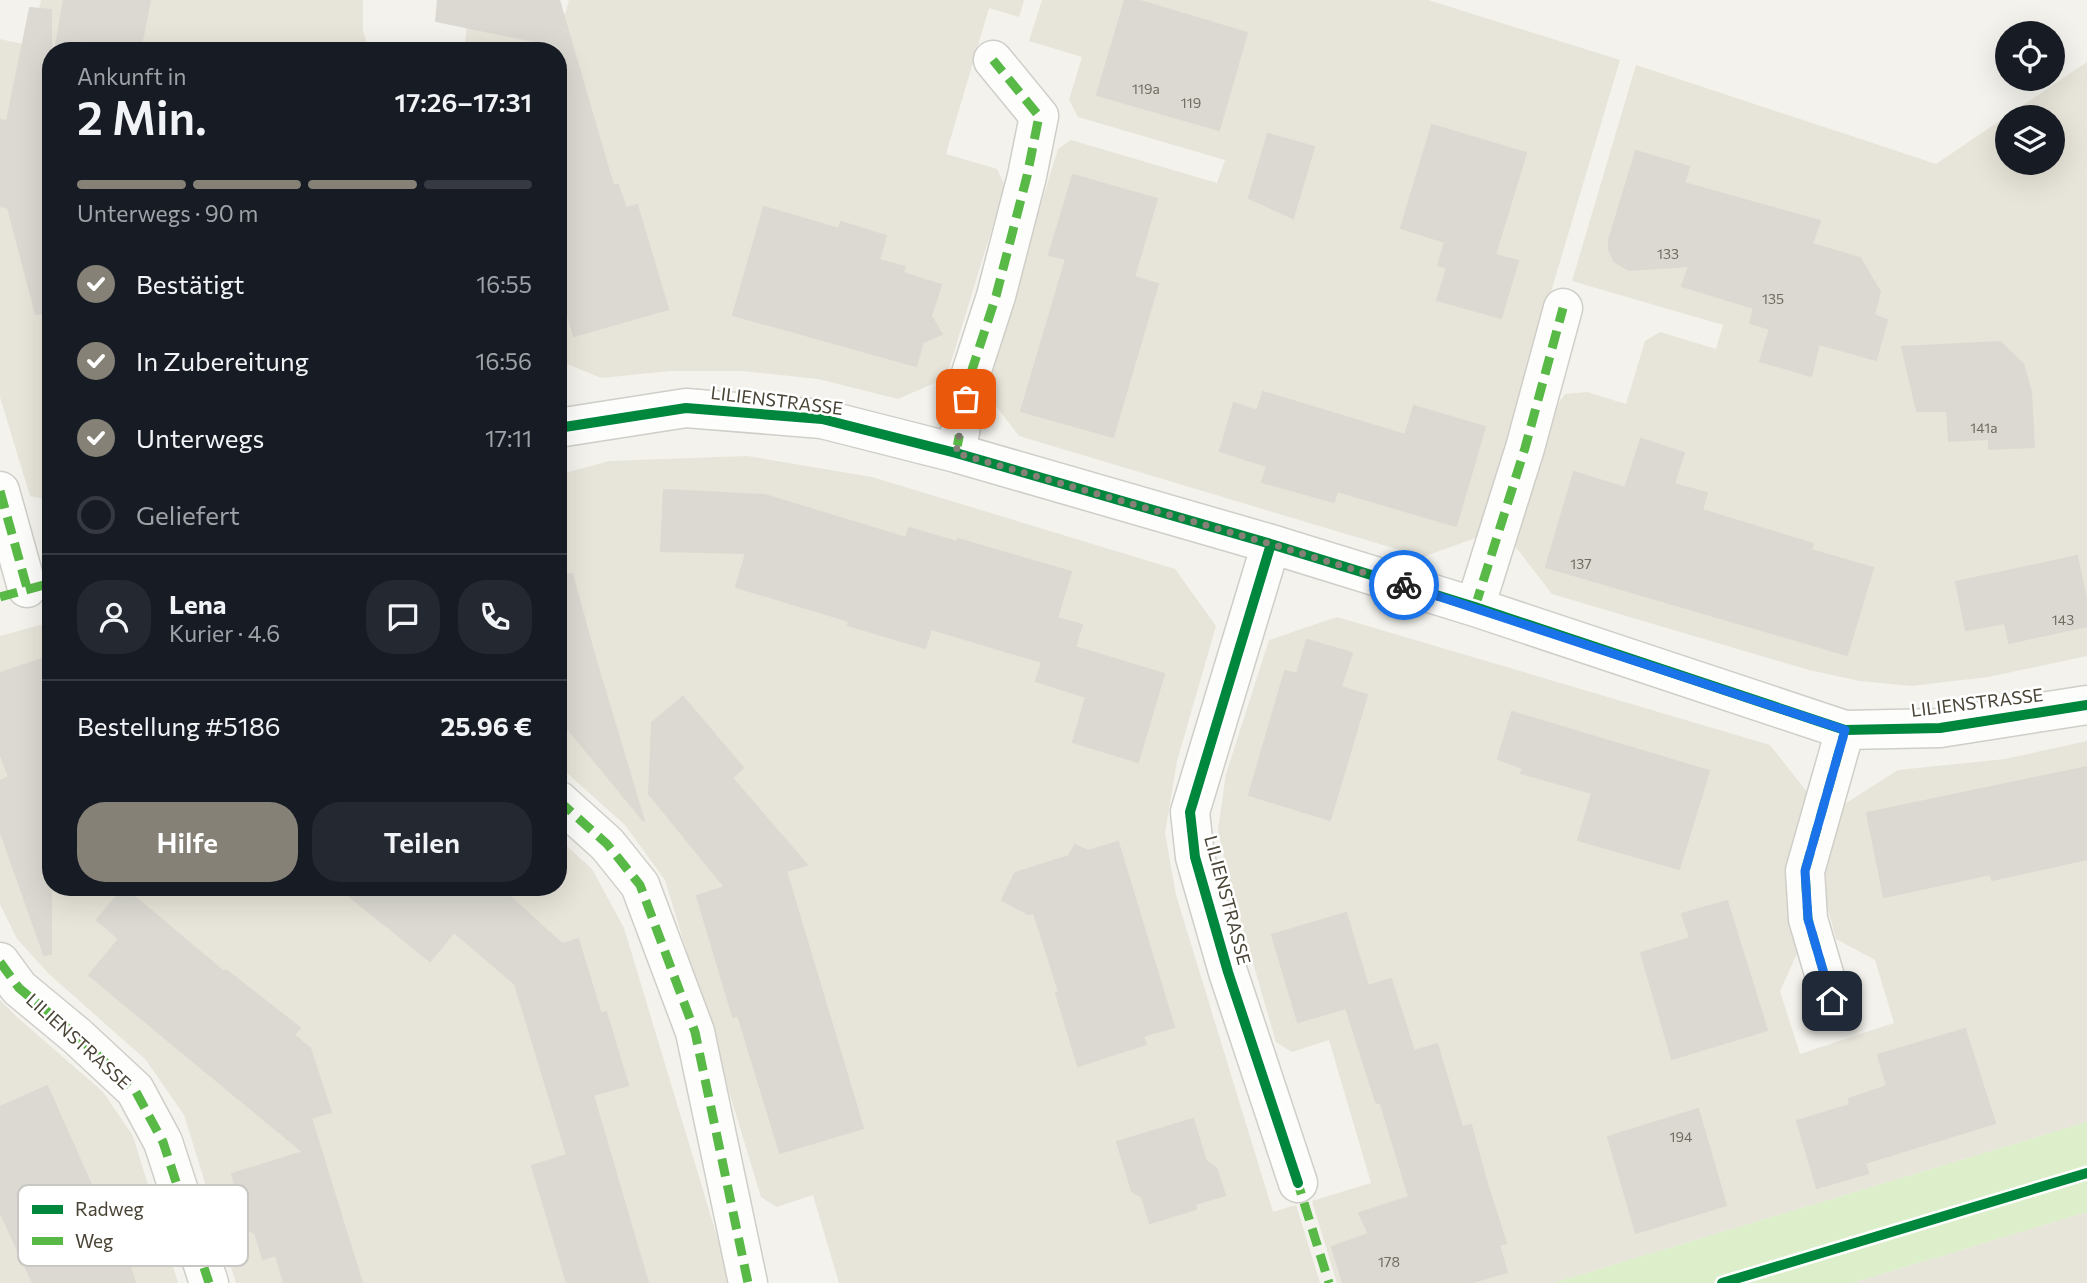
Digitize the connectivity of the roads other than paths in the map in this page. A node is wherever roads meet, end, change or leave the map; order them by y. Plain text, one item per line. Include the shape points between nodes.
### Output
1 (993, 60) dead end
2 (1563, 308) dead end
3 (567, 427) edge
4 (956, 453) junction
5 (0, 491) edge
6 (1271, 544) junction
7 (26, 589) edge
8 (1475, 607) junction
9 (2087, 705) edge
10 (1845, 730) junction
11 (567, 808) edge
12 (0, 962) edge
13 (1832, 1001) dead end
14 (1298, 1183) dead end
15 (177, 1185) edge
16 (203, 1266) edge
17 (209, 1283) edge
18 (748, 1283) edge

1 - 4 street via 1039,116 996,296 971,373
2 - 8 street
3 - 4 street, LILIENSTRASSE via 687,408 822,419
4 - 6 street, LILIENSTRASSE
5 - 7 street
6 - 8 street, LILIENSTRASSE
6 - 14 street, LILIENSTRASSE via 1190,812 1195,856 1228,971
8 - 10 street, LILIENSTRASSE
9 - 10 street, LILIENSTRASSE via 1940,727
10 - 13 street via 1805,871 1808,919
11 - 18 street via 607,844 640,885 695,1032
12 - 15 street, LILIENSTRASSE via 19,988 135,1090 163,1142
16 - 17 street, LILIENSTRASSE

